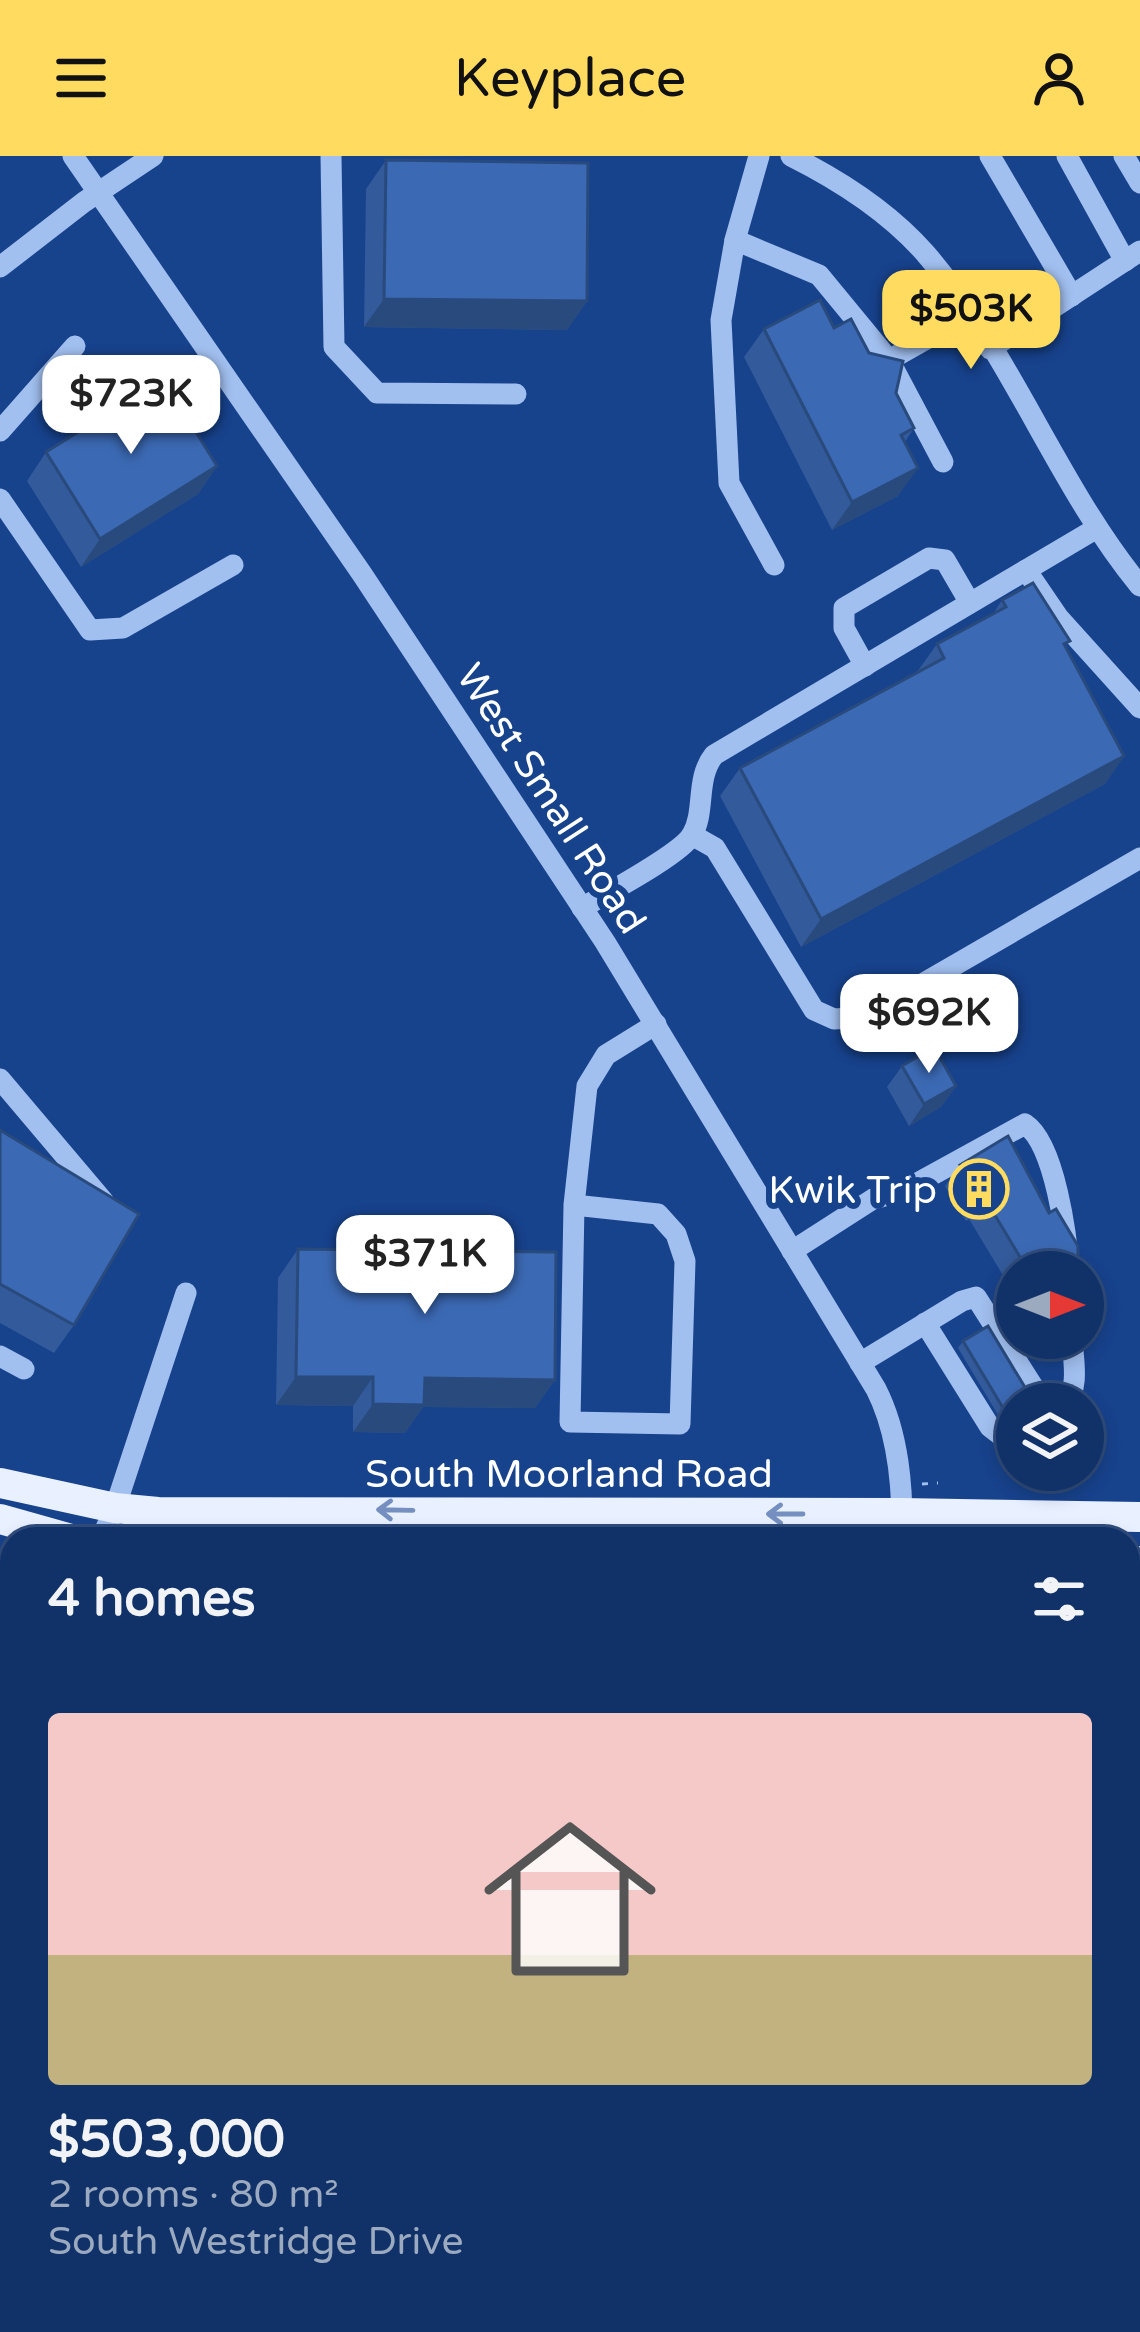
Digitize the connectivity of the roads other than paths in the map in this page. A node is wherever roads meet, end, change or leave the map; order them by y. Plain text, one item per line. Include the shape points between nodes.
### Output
1 (73, 156) edge
2 (153, 156) edge
3 (332, 156) edge
4 (758, 156) edge
5 (791, 156) edge
6 (990, 156) edge
7 (1067, 156) edge
8 (1124, 156) edge
9 (823, 163) edge
10 (1140, 183) edge
11 (98, 193) junction
12 (735, 240) junction
13 (1132, 256) edge
14 (0, 267) edge
15 (1072, 296) junction
16 (969, 315) junction
17 (75, 346) dead end
18 (990, 350) junction
19 (889, 360) junction
20 (516, 394) dead end
21 (0, 431) edge
22 (943, 462) dead end
23 (0, 499) edge
24 (1097, 528) junction
25 (233, 565) dead end
26 (773, 565) dead end
27 (1026, 570) junction
28 (1140, 586) edge
29 (970, 603) junction
30 (865, 666) junction
31 (1140, 709) edge
32 (692, 835) junction
33 (1140, 858) edge
34 (583, 908) junction
35 (656, 1024) junction
36 (0, 1079) edge
37 (574, 1205) junction
38 (113, 1213) edge
39 (792, 1251) junction
40 (1068, 1251) edge
41 (186, 1293) dead end
42 (926, 1323) junction
43 (0, 1356) edge
44 (860, 1363) junction
45 (24, 1369) dead end
46 (1030, 1383) edge
47 (996, 1432) edge
48 (0, 1483) edge
49 (115, 1508) junction
50 (1140, 1517) edge
51 (902, 1526) edge
52 (106, 1527) edge

1 - 11 street, West Small Road
2 - 11 street
3 - 20 street via 334,347 377,393
4 - 12 street
5 - 9 street
6 - 15 street
7 - 13 street
8 - 10 street
9 - 16 street via 910,238
11 - 14 street
11 - 34 street, West Small Road
12 - 19 street via 819,275
12 - 26 street via 721,320 729,483
13 - 15 street
15 - 18 street
16 - 18 street
16 - 19 street
17 - 21 street
18 - 24 street
19 - 22 street
23 - 25 street via 90,630 123,628
24 - 27 street
24 - 28 street
27 - 29 street
27 - 31 street
29 - 30 street
29 - 30 street via 946,560 928,558 844,608 844,628
30 - 32 street via 714,755 704,767
32 - 33 street via 715,848 814,1010 834,1019 865,1017
32 - 34 street
34 - 35 street, West Small Road
35 - 37 street via 606,1055 587,1085
35 - 39 street, West Small Road
36 - 38 street
37 - 37 street via 658,1214 676,1234 686,1261 680,1424 570,1422
39 - 40 street via 873,1199 903,1191 1025,1124 1047,1155
39 - 44 street, West Small Road
41 - 49 street
42 - 44 street
42 - 46 street via 976,1297
42 - 47 street
43 - 45 street
44 - 51 street, West Small Road via 889,1422
48 - 49 main road, South Moorland Road
51 -> 49 main road, South Moorland Road
49 - 52 street
50 - 51 main road, South Moorland Road

